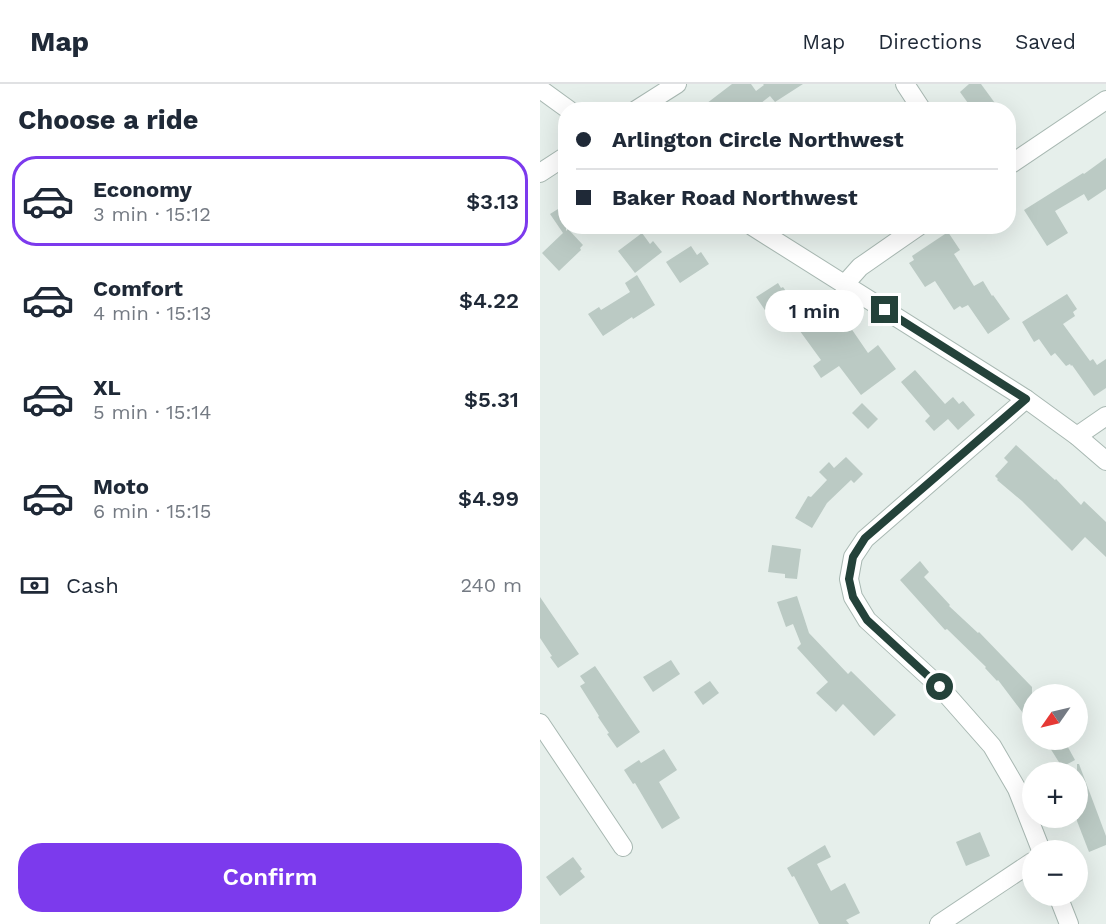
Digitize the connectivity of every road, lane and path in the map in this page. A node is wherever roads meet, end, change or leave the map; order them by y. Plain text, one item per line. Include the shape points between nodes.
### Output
1 (677, 84) edge
2 (905, 84) edge
3 (540, 89) edge
4 (1106, 100) edge
5 (558, 102) edge
6 (649, 102) edge
7 (917, 102) edge
8 (558, 161) edge
9 (1016, 161) edge
10 (540, 173) edge
11 (764, 234) edge
12 (908, 234) edge
13 (844, 285) junction
14 (1026, 399) junction
15 (1106, 416) edge
16 (1077, 436) junction
17 (1106, 461) edge
18 (540, 723) edge
19 (1037, 840) edge
20 (623, 847) dead end
21 (1022, 869) edge
22 (1062, 906) edge
23 (939, 924) edge
24 (1069, 924) edge

1 - 6 street
2 - 7 street
3 - 5 street
4 - 9 street
8 - 10 street
11 - 13 street
12 - 13 street via 860,267
13 - 14 street
14 - 16 street
14 - 19 street via 865,538 853,557 849,579 853,597 867,620 940,687 992,746 1017,789
15 - 16 street
16 - 17 street
18 - 20 street
21 - 23 street
22 - 24 street

